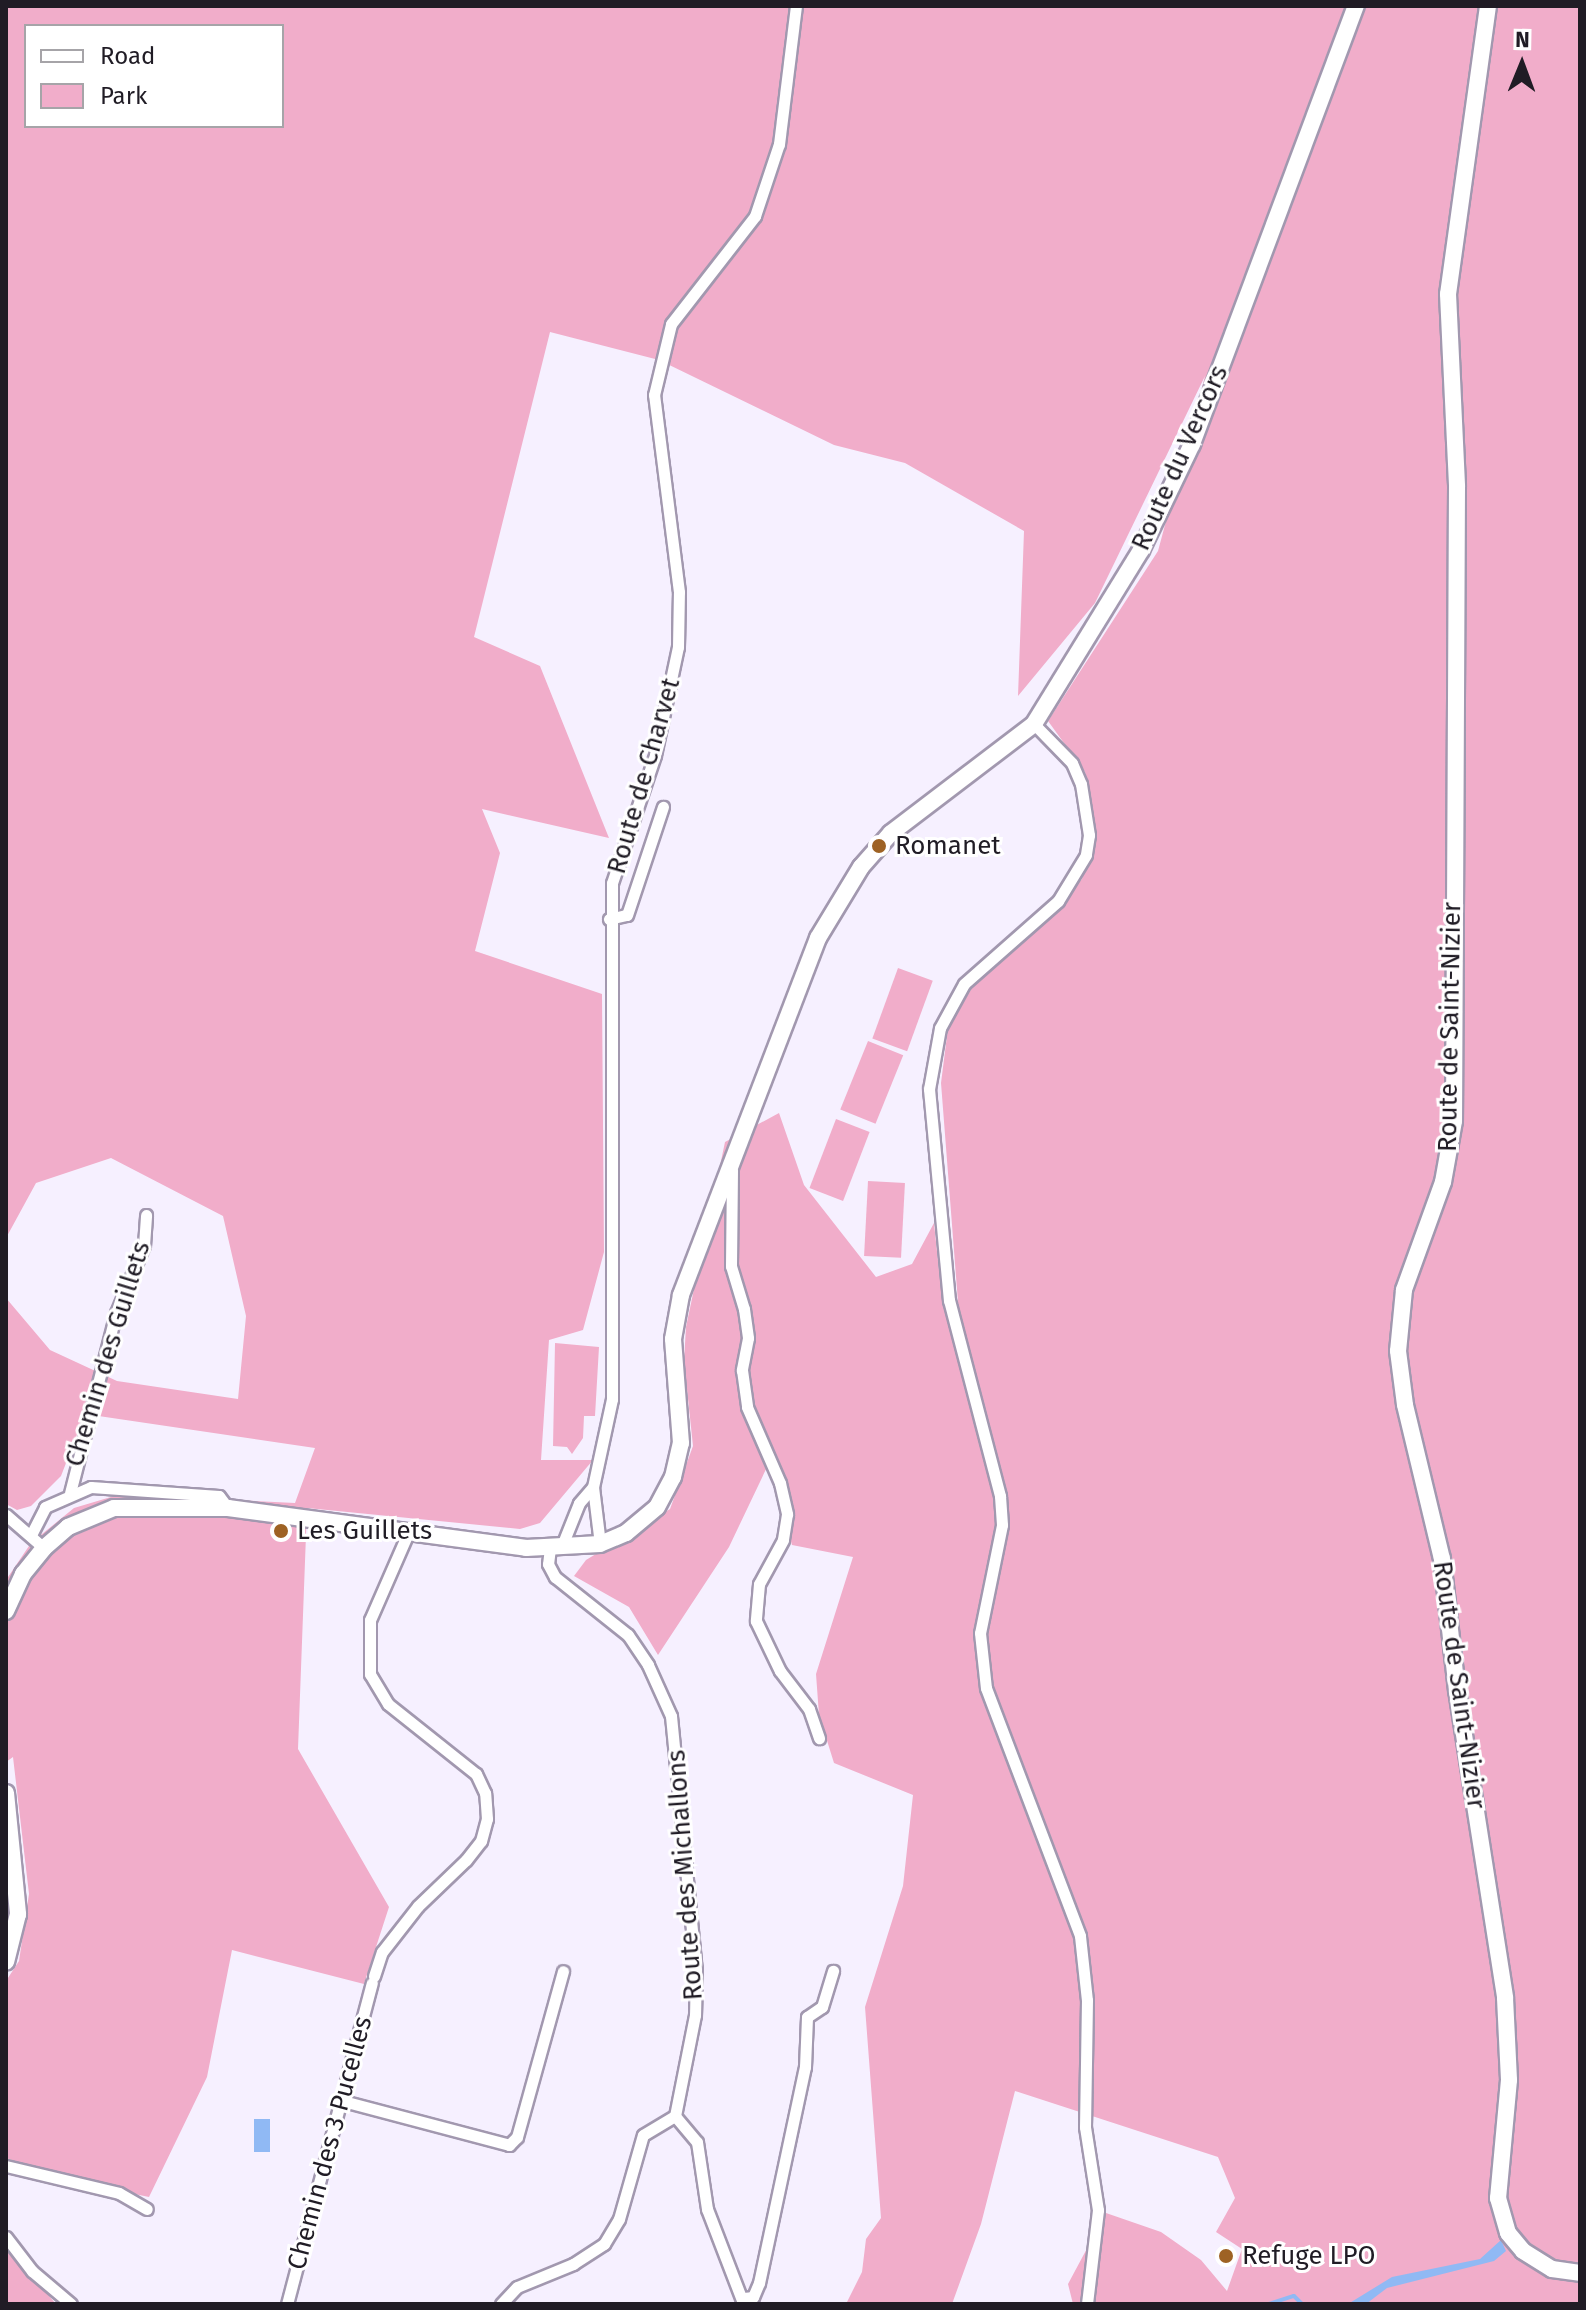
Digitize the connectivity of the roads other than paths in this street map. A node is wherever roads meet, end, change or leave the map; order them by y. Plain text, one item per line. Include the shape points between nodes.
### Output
1 (796, 6) edge
2 (1356, 6) edge
3 (1488, 6) edge
4 (1034, 724) junction
5 (663, 807) dead end
6 (609, 919) junction
7 (733, 1154) junction
8 (146, 1215) dead end
9 (593, 1487) junction
10 (70, 1493) junction
11 (228, 1508) junction
12 (6, 1515) edge
13 (32, 1533) junction
14 (408, 1533) junction
15 (600, 1544) junction
16 (44, 1548) junction
17 (556, 1548) junction
18 (6, 1611) edge
19 (819, 1738) dead end
20 (6, 1793) edge
21 (6, 1962) edge
22 (563, 1971) dead end
23 (833, 1971) dead end
24 (343, 2101) junction
25 (675, 2116) junction
26 (6, 2166) edge
27 (147, 2209) dead end
28 (6, 2237) edge
29 (1580, 2273) edge
30 (743, 2301) edge
31 (71, 2304) edge
32 (287, 2304) edge
33 (501, 2304) edge
34 (1087, 2304) edge

1 - 6 street, Route de Charvet via 779,144 755,216 671,324 659,360 654,395 679,592 678,647 655,755 612,883
2 - 4 main road, Route du Vercors via 1176,480 1141,550
3 - 29 main road, Route de Saint-Nizier via 1447,304 1457,487 1454,1121 1443,1182 1404,1290 1398,1351 1405,1405 1442,1559 1458,1703 1505,1998 1510,2067 1498,2177 1502,2216 1514,2243 1535,2261
4 - 7 main road, Route du Vercors via 891,833 830,912
4 - 34 street via 1072,763 1081,784 1089,835 1086,855 1058,901 957,995 940,1028 929,1089 949,1300 1000,1496 1002,1525 980,1633 986,1688 1080,1936 1087,2000 1085,2127 1098,2210
5 - 6 street via 627,915
6 - 9 street, Route de Charvet via 612,1399
7 - 15 main road, Route du Vercors via 677,1310 673,1339 681,1443 673,1477 647,1517
7 - 19 street via 731,1266 746,1323 742,1370 747,1407 780,1483 787,1514 783,1540 759,1584 756,1621 780,1671 809,1709
8 - 10 street, Chemin des Guillets via 144,1245 116,1313
9 - 15 street, Route de Charvet
9 - 17 street, Route de Charvet
10 - 11 street via 110,1485 175,1490 219,1496
10 - 13 street via 45,1507
11 - 14 main road
11 - 16 main road via 114,1508 68,1527
12 - 13 street
13 - 16 street
14 - 17 main road
14 - 24 street, Chemin des 3 Pucelles via 370,1620 370,1674 388,1704 476,1774 485,1793 487,1819 481,1841 382,1952
15 - 17 main road
16 - 18 main road via 23,1574
17 - 25 street, Route des Michallons via 548,1564 555,1577 628,1635 671,1716 696,1969 695,2015
20 - 21 main road via 18,1914
22 - 24 street via 517,2137 509,2145
23 - 30 street via 822,2007 807,2017 805,2067 759,2283 753,2297
24 - 32 street, Chemin des 3 Pucelles
25 - 30 street via 697,2142 707,2209
25 - 33 street via 643,2135 619,2219 604,2244 573,2264 517,2287
26 - 27 street via 119,2193
28 - 31 street via 32,2271

